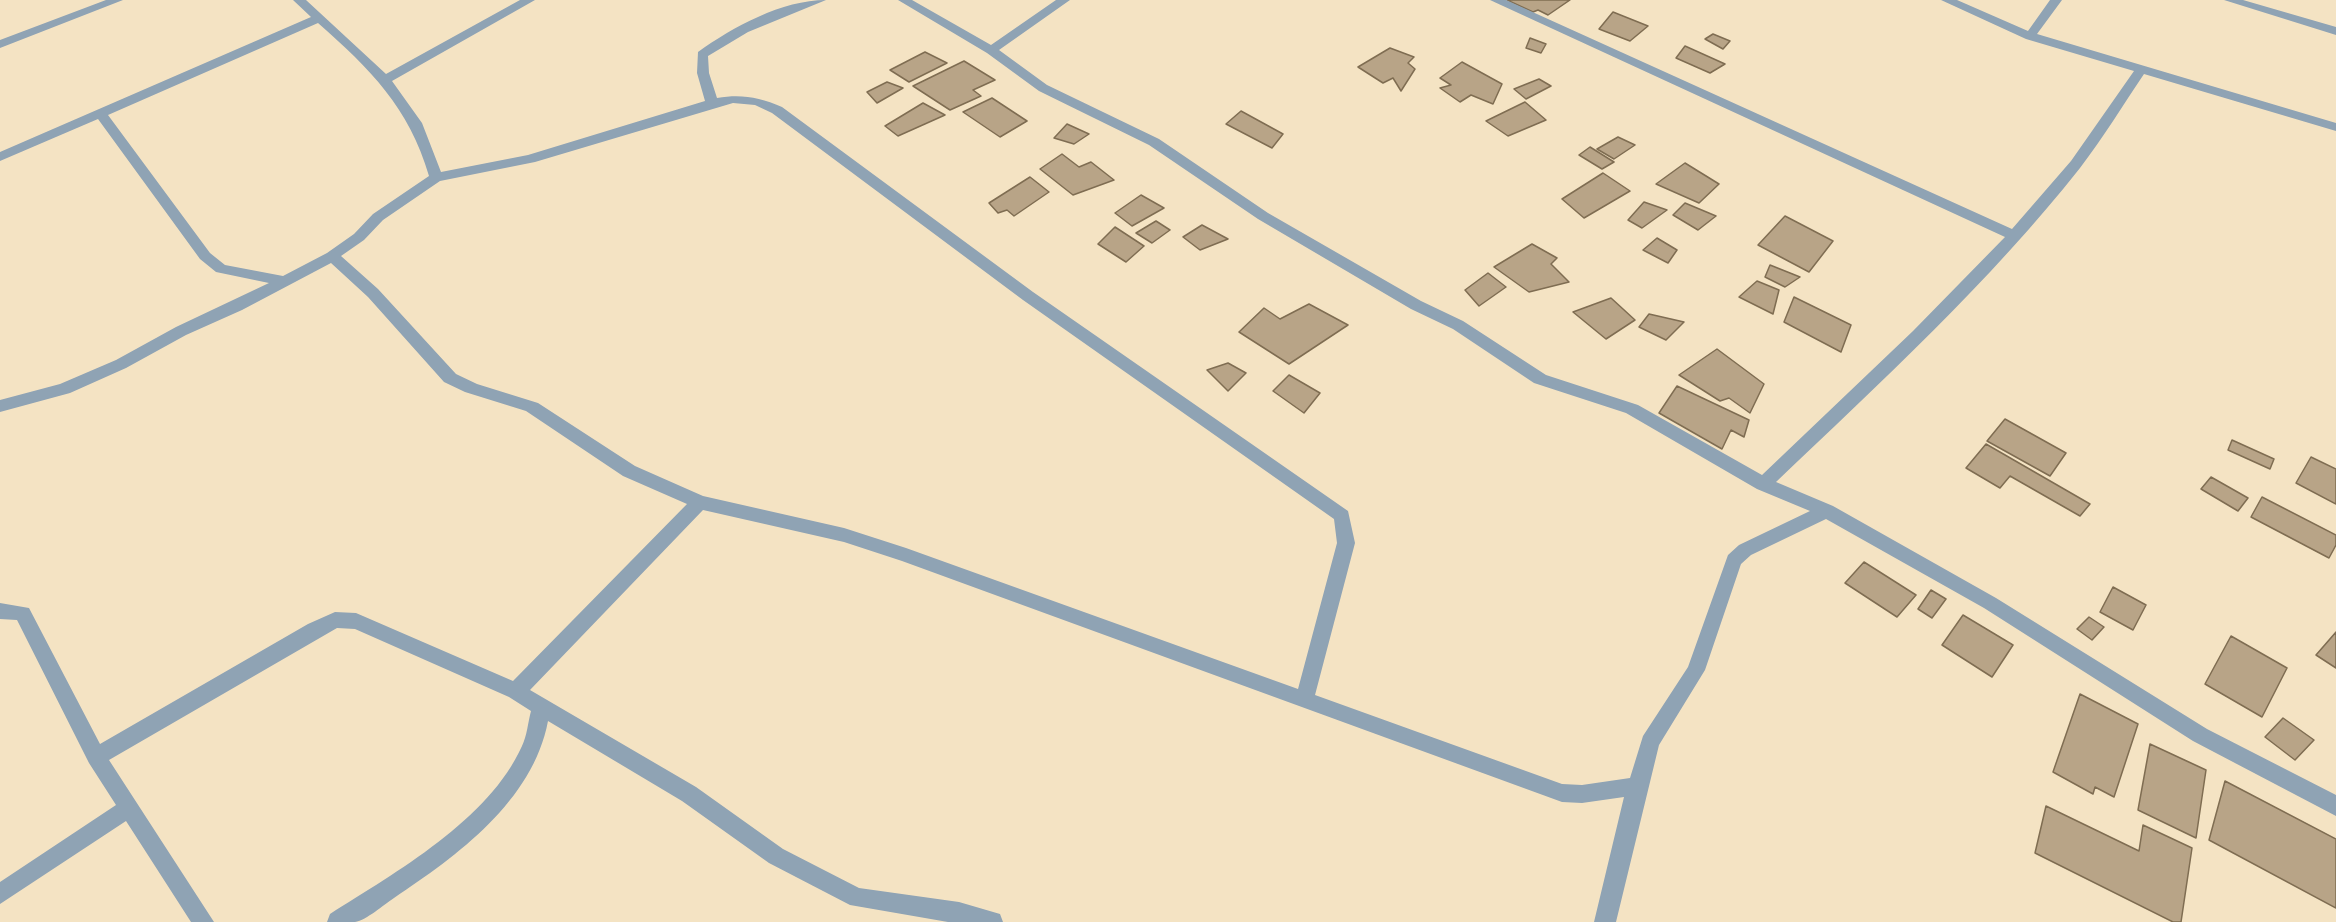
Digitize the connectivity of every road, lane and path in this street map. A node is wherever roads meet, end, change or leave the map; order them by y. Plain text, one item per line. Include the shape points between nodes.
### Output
1 (117, 0) edge
2 (299, 0) edge
3 (529, 0) edge
4 (820, 0) edge
5 (904, 0) edge
6 (1064, 0) edge
7 (1496, 0) edge
8 (1947, 0) edge
9 (2056, 0) edge
10 (2230, 0) edge
11 (319, 18) junction
12 (2336, 31) edge
13 (2030, 36) junction
14 (0, 44) edge
15 (991, 50) junction
16 (2141, 69) junction
17 (386, 79) junction
18 (712, 103) junction
19 (101, 115) junction
20 (2336, 127) edge
21 (0, 157) edge
22 (436, 177) junction
23 (2015, 236) junction
24 (332, 256) junction
25 (284, 281) junction
26 (0, 406) edge
27 (1763, 484) junction
28 (700, 502) junction
29 (1827, 511) junction
30 (0, 611) edge
31 (516, 691) junction
32 (1304, 701) junction
33 (542, 707) junction
34 (96, 757) junction
35 (1637, 786) junction
36 (2336, 806) edge
37 (129, 808) junction
38 (0, 894) edge
39 (203, 922) edge
40 (338, 922) edge
41 (992, 922) edge
42 (1605, 922) edge

1 - 14 street
2 - 11 street
3 - 17 street
4 - 18 street via 774,16 716,44 702,55
5 - 15 street
6 - 15 street
7 - 23 street
8 - 13 street
9 - 13 street
10 - 12 street
11 - 17 street
11 - 19 street
13 - 16 street
15 - 27 street via 1043,88 1154,142 1263,216 1416,305 1458,325 1540,379 1632,409
16 - 20 street
16 - 23 street via 2067,175
17 - 22 street via 430,150
18 - 22 street via 530,159
18 - 32 street via 732,99 757,101 777,110 1028,296 1342,516 1346,543
19 - 21 street
19 - 25 street via 205,256 221,269
22 - 24 street via 378,217
23 - 27 street via 1944,311
24 - 25 street
24 - 28 street via 373,293 450,378 532,407 629,471
25 - 26 street via 64,389
27 - 29 street
28 - 31 street
28 - 32 street via 844,535 906,555
29 - 35 street via 1745,550 1734,560 1696,670 1650,742
29 - 36 street via 1990,603 2200,735
30 - 34 street via 23,613
31 - 33 street
31 - 34 street via 372,627 335,620
32 - 35 street via 1562,793
33 - 40 street via 531,749 510,787 484,816
33 - 41 street via 689,794 776,856 857,898 959,913
34 - 37 street
35 - 42 street
37 - 38 street
37 - 39 street

